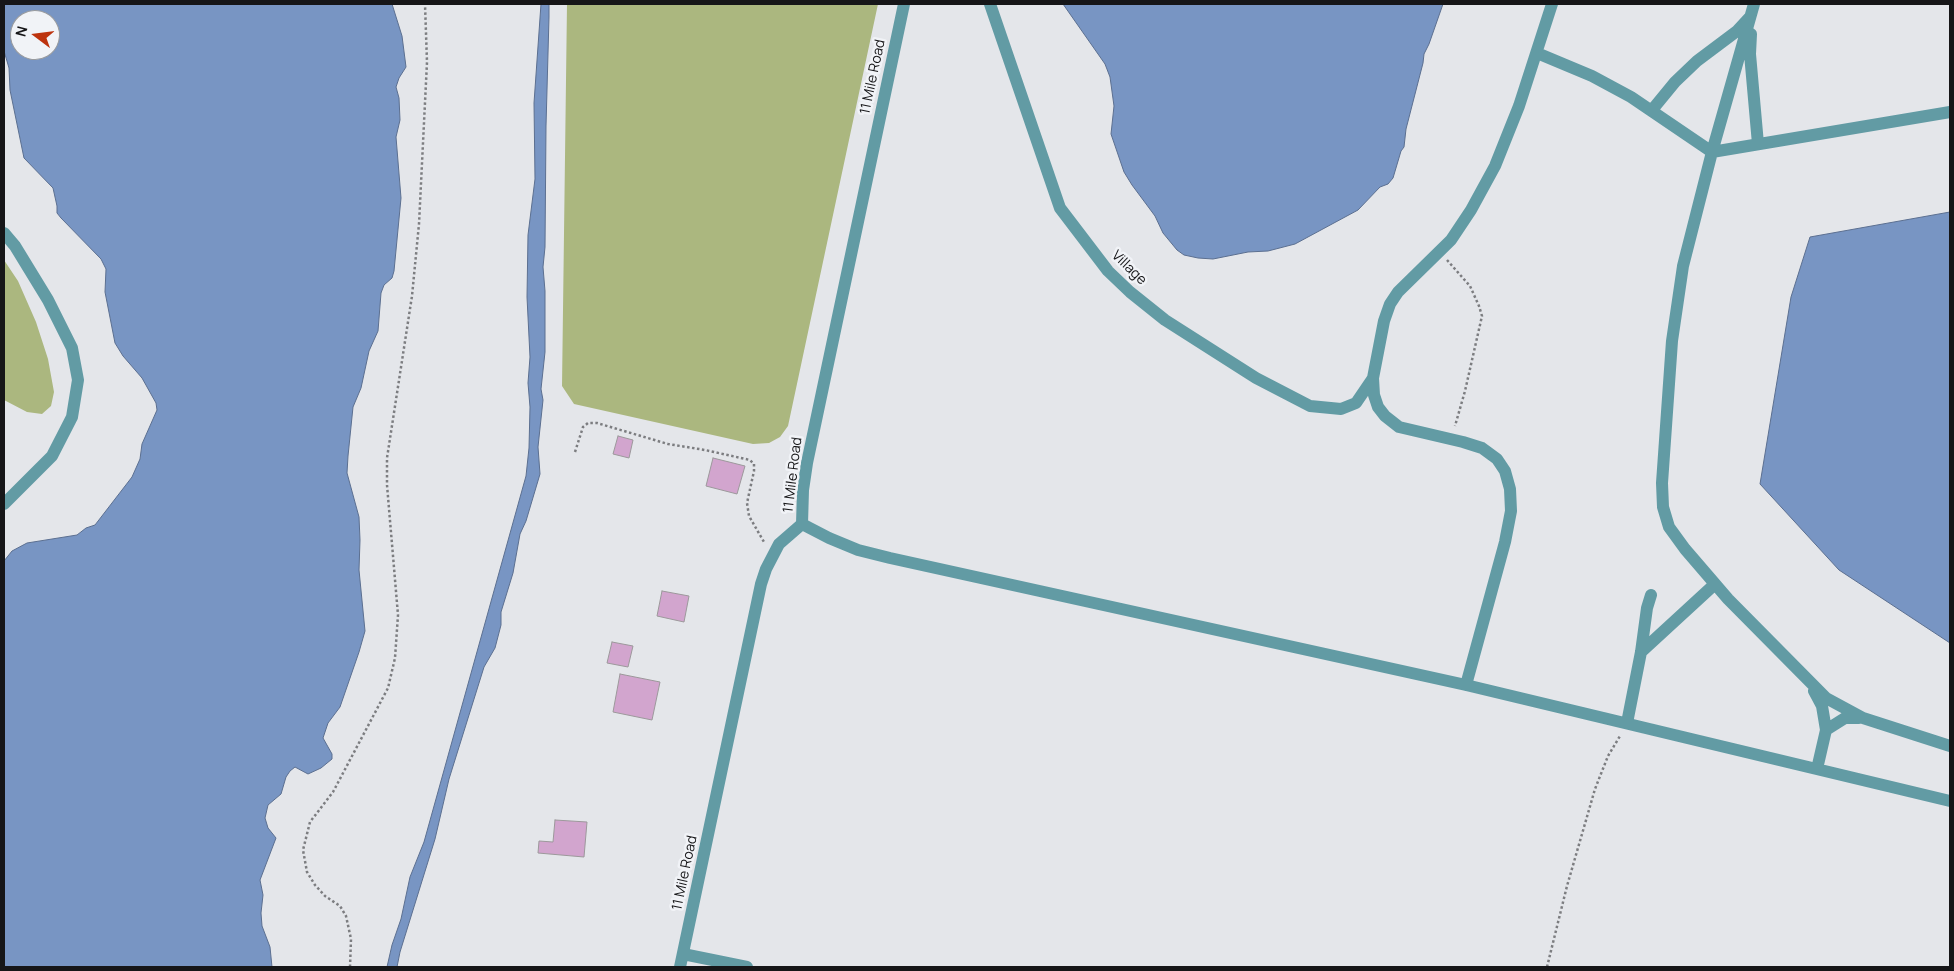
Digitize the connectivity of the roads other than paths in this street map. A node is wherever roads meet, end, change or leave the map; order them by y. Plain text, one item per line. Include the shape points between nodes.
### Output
1 (904, 4) edge
2 (990, 4) edge
3 (1552, 4) edge
4 (1754, 4) edge
5 (1751, 17) junction
6 (1537, 53) junction
7 (1652, 110) junction
8 (1950, 112) edge
9 (1758, 144) junction
10 (1712, 152) junction
11 (4, 233) edge
12 (1373, 378) junction
13 (4, 504) edge
14 (802, 524) junction
15 (1715, 584) junction
16 (1651, 595) dead end
17 (1641, 652) junction
18 (1809, 682) junction
19 (1466, 685) junction
20 (1863, 718) junction
21 (1627, 723) junction
22 (1826, 730) junction
23 (1950, 746) edge
24 (1817, 769) junction
25 (1950, 801) edge
26 (683, 954) junction
27 (680, 967) edge
28 (747, 967) edge

1 - 14 street, 11 Mile Road via 807,462
2 - 12 street, Village via 1060,208 1108,271 1166,320 1256,378 1310,406 1342,409 1356,403
3 - 6 street
4 - 5 street
5 - 7 street via 1675,82
5 - 9 street via 1750,54
5 - 10 street
6 - 7 street via 1592,76
6 - 12 street via 1495,166 1471,210 1451,240 1390,304
7 - 10 street
8 - 9 street
9 - 10 street
10 - 15 street via 1683,266 1672,341 1662,482 1663,507 1669,527
11 - 13 street via 48,300 72,348 78,380 72,417 52,456
12 - 19 street via 1378,406 1398,427 1482,448 1505,470 1511,511
14 - 19 street via 858,550 890,558
14 - 26 street, 11 Mile Road via 786,536 772,556 761,584
15 - 17 street
15 - 18 street
16 - 17 street
17 - 21 street
18 - 20 street via 1826,698
18 - 22 street via 1822,706
19 - 21 street
20 - 22 street via 1845,718
20 - 23 street
21 - 24 street
22 - 24 street
24 - 25 street
26 - 27 street, 11 Mile Road
26 - 28 street

